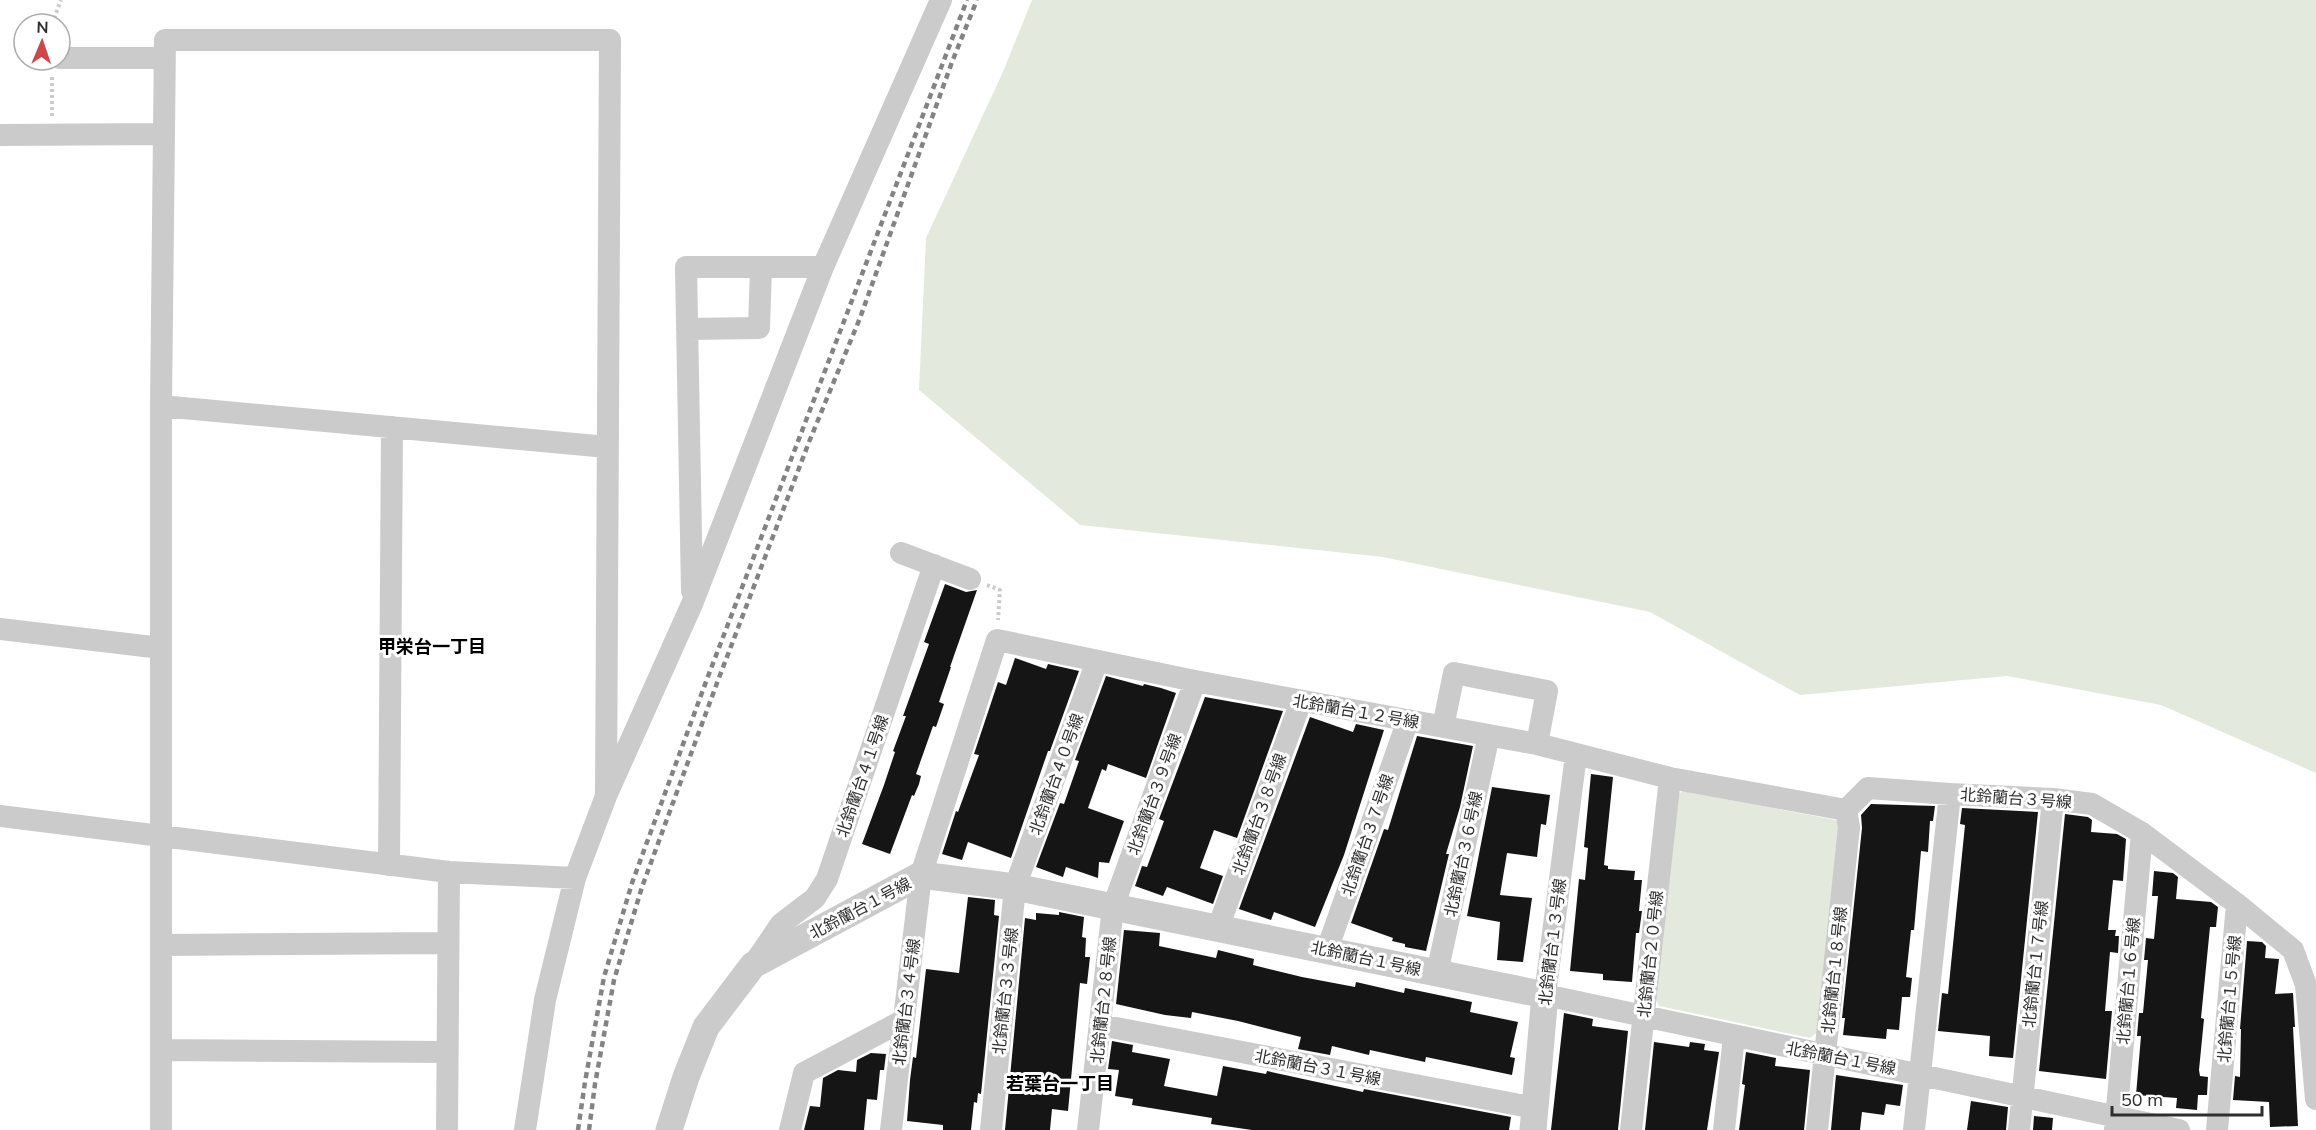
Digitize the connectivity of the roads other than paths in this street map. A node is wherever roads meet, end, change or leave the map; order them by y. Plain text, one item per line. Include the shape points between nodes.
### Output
1 (941, 0) edge
2 (164, 58) junction
3 (72, 64) edge
4 (163, 134) junction
5 (0, 135) edge
6 (761, 267) junction
7 (823, 267) junction
8 (687, 329) junction
9 (161, 406) junction
10 (392, 427) junction
11 (607, 447) junction
12 (901, 553) dead end
13 (934, 565) junction
14 (970, 579) road end
15 (692, 604) junction
16 (0, 629) edge
17 (161, 648) junction
18 (1097, 661) junction
19 (1195, 681) junction
20 (1301, 700) junction
21 (1408, 720) junction
22 (1443, 727) junction
23 (1489, 735) junction
24 (1537, 744) junction
25 (1576, 755) junction
26 (1670, 778) junction
27 (1950, 794) junction
28 (606, 796) junction
29 (2053, 799) junction
30 (1846, 810) junction
31 (0, 816) edge
32 (2142, 833) junction
33 (162, 835) junction
34 (390, 865) junction
35 (449, 872) junction
36 (921, 875) junction
37 (575, 879) junction
38 (1016, 887) junction
39 (2237, 904) junction
40 (1113, 907) junction
41 (1218, 928) junction
42 (448, 943) junction
43 (162, 945) junction
44 (1327, 950) junction
45 (753, 965) junction
46 (1437, 973) junction
47 (1545, 995) junction
48 (1643, 1017) junction
49 (904, 1020) junction
50 (1100, 1025) junction
51 (1734, 1036) junction
52 (162, 1050) junction
53 (447, 1052) junction
54 (1825, 1056) junction
55 (1919, 1074) junction
56 (2021, 1096) junction
57 (2316, 1100) edge
58 (1534, 1119) edge
59 (2115, 1123) edge
60 (161, 1130) edge
61 (447, 1130) edge
62 (525, 1130) edge
63 (669, 1130) edge
64 (790, 1130) edge
65 (891, 1130) edge
66 (991, 1130) edge
67 (1088, 1130) edge
68 (1631, 1130) edge
69 (1724, 1130) edge
70 (1817, 1130) edge
71 (1914, 1130) edge
72 (2019, 1130) edge
73 (2179, 1130) edge
74 (2217, 1130) edge

1 - 7 street
2 - 3 street
2 - 4 street
2 - 11 street via 165,40 610,40
4 - 5 street
4 - 9 street
6 - 7 street
6 - 8 street via 759,328
6 - 8 street via 686,267
7 - 15 street
8 - 15 street
9 - 10 street
9 - 17 street
10 - 11 street
10 - 34 street
11 - 28 street
12 - 13 street
13 - 14 street
13 - 45 street, 北鈴蘭台４１号線 via 827,879 815,898 781,924
15 - 28 street
16 - 17 street
17 - 33 street
18 - 19 street, 北鈴蘭台１２号線
18 - 36 street, 北鈴蘭台１２号線 via 997,640
18 - 38 street, 北鈴蘭台４０号線
19 - 20 street, 北鈴蘭台１２号線
19 - 40 street, 北鈴蘭台３９号線
20 - 21 street, 北鈴蘭台１２号線
20 - 41 street, 北鈴蘭台３８号線
21 - 22 street, 北鈴蘭台１２号線
21 - 44 street, 北鈴蘭台３７号線
22 - 23 street, 北鈴蘭台１２号線
22 - 24 street via 1454,673 1547,691
23 - 24 street, 北鈴蘭台１２号線
23 - 46 street, 北鈴蘭台３６号線
24 - 25 street, 北鈴蘭台１２号線
25 - 26 street, 北鈴蘭台１２号線
25 - 47 street, 北鈴蘭台１３号線
26 - 30 street, 北鈴蘭台１２号線
26 - 48 street, 北鈴蘭台２０号線
27 - 29 street, 北鈴蘭台３号線
27 - 30 street via 1868,788
27 - 55 street, 北鈴蘭台３号線
28 - 37 street
29 - 32 street, 北鈴蘭台３号線 via 2092,804
29 - 56 street, 北鈴蘭台１７号線
30 - 54 street, 北鈴蘭台１８号線 via 1849,827
31 - 33 street
32 - 39 street, 北鈴蘭台３号線
32 - 59 street, 北鈴蘭台１６号線
33 - 34 street
33 - 43 street
34 - 35 street
35 - 37 street
35 - 42 street
36 - 38 street, 北鈴蘭台１号線
36 - 45 street, 北鈴蘭台１号線
36 - 49 street, 北鈴蘭台３４号線
37 - 62 street via 545,1000
38 - 40 street, 北鈴蘭台１号線
38 - 66 street, 北鈴蘭台３３号線
39 - 57 street, 北鈴蘭台３号線 via 2293,950 2306,985
39 - 74 street, 北鈴蘭台１５号線
40 - 41 street, 北鈴蘭台１号線
40 - 50 street, 北鈴蘭台２８号線
41 - 44 street, 北鈴蘭台１号線
42 - 43 street
42 - 53 street
43 - 52 street
44 - 46 street, 北鈴蘭台１号線
45 - 63 street, 北鈴蘭台１号線 via 706,1027
46 - 47 street, 北鈴蘭台１号線
47 - 48 street, 北鈴蘭台１号線
47 - 58 street, 北鈴蘭台１３号線
48 - 51 street, 北鈴蘭台１号線
48 - 68 street, 北鈴蘭台２０号線
49 - 64 street via 804,1073
49 - 65 street, 北鈴蘭台３４号線
50 - 58 street, 北鈴蘭台３１号線
50 - 67 street, 北鈴蘭台２８号線
51 - 54 street, 北鈴蘭台１号線
51 - 69 street
52 - 53 street
52 - 60 street
53 - 61 street
54 - 55 street, 北鈴蘭台１号線
54 - 70 street, 北鈴蘭台１８号線
55 - 56 street, 北鈴蘭台１号線
55 - 71 street, 北鈴蘭台３号線
56 - 59 street, 北鈴蘭台１号線
56 - 72 street, 北鈴蘭台１７号線
59 - 73 street, 北鈴蘭台１号線

